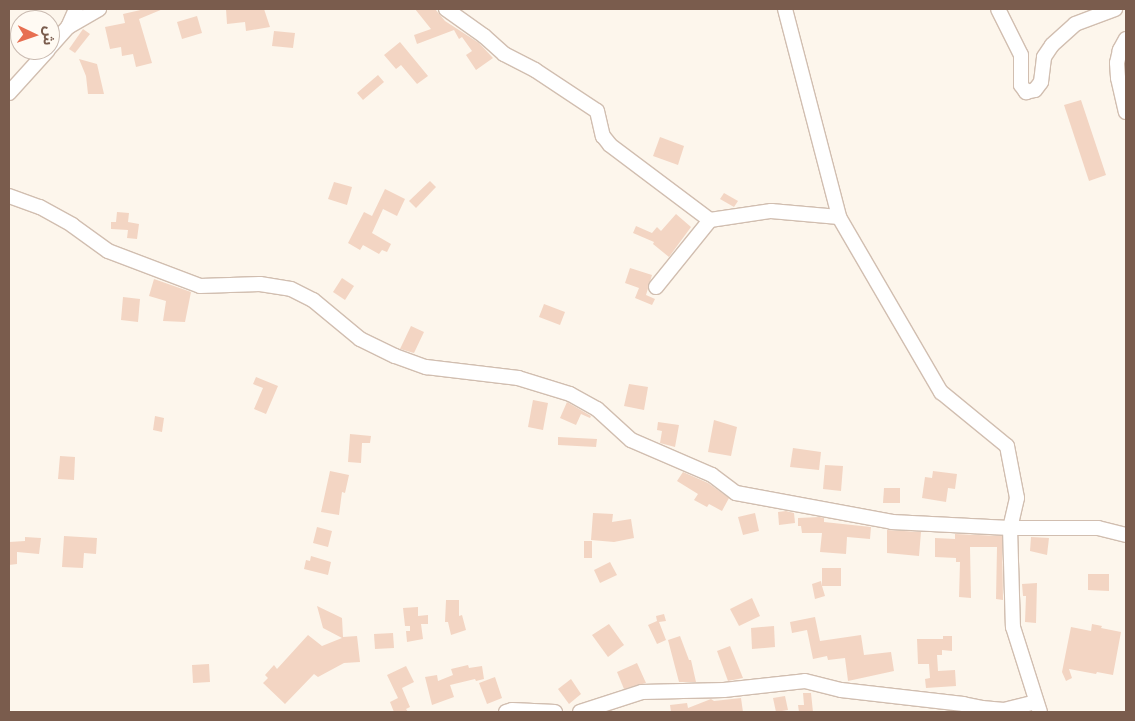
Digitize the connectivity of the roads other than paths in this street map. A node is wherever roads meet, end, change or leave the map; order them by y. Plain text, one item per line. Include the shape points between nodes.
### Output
1 (76, 9) edge
2 (99, 9) edge
3 (446, 9) edge
4 (785, 9) edge
5 (998, 9) edge
6 (1114, 9) edge
7 (68, 27) junction
8 (60, 36) edge
9 (1126, 39) edge
10 (39, 60) edge
11 (9, 93) edge
12 (1126, 112) edge
13 (9, 196) edge
14 (840, 217) junction
15 (710, 220) junction
16 (656, 287) dead end
17 (1010, 528) junction
18 (1126, 535) edge
19 (1038, 707) edge
20 (506, 712) edge
21 (555, 712) edge
22 (580, 712) edge

1 - 7 street
2 - 7 street
3 - 15 street via 504,54 535,70 597,111 603,136 610,145
4 - 14 street
5 - 6 street via 1021,55 1021,85 1026,92 1035,90 1041,82 1044,58 1052,45 1075,24
7 - 8 street
9 - 12 street via 1120,50 1117,70
10 - 11 street
13 - 17 street via 40,207 108,250 200,286 260,284 291,289 313,300 360,339 418,364 518,378 570,394 597,409 631,440 712,475 742,495 892,522
14 - 15 street via 771,210
14 - 17 street via 941,392 1007,446 1017,498
15 - 16 street
17 - 18 street via 1098,528
17 - 19 street via 1013,627
19 - 22 street via 982,708 841,690 805,680 724,690 642,692
20 - 21 street

